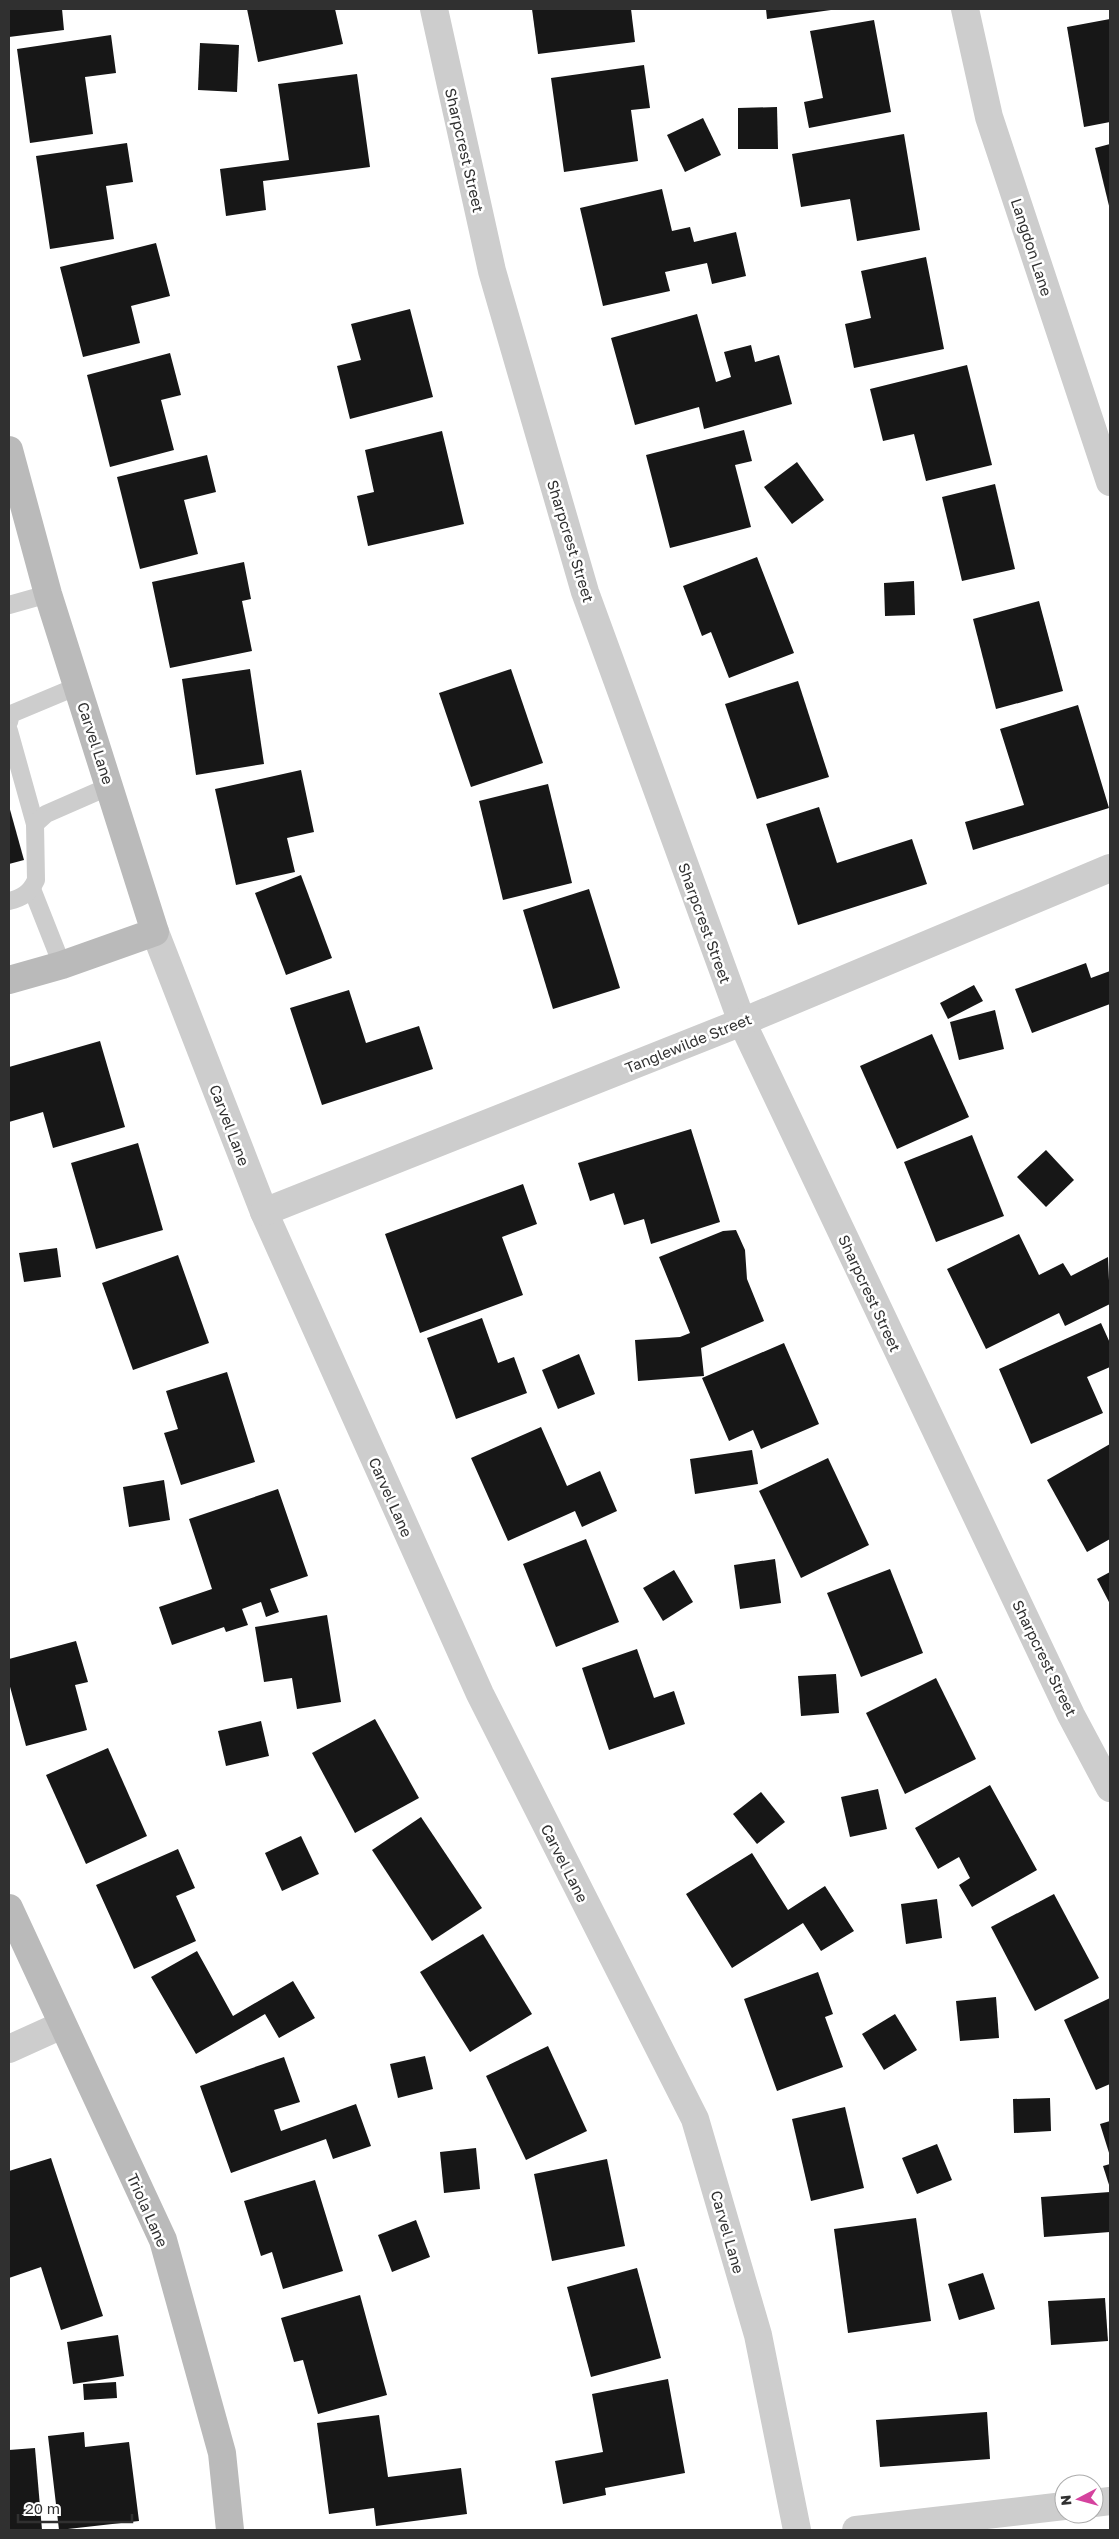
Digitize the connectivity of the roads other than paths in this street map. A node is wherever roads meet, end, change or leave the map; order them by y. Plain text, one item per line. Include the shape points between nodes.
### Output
1 (434, 9) edge
2 (965, 9) edge
3 (9, 450) edge
4 (1110, 482) edge
5 (48, 594) junction
6 (9, 605) edge
7 (78, 686) junction
8 (9, 722) edge
9 (9, 732) edge
10 (110, 786) junction
11 (35, 824) junction
12 (1110, 868) edge
13 (32, 889) junction
14 (9, 901) edge
15 (155, 932) junction
16 (62, 965) junction
17 (9, 980) edge
18 (742, 1022) junction
19 (264, 1212) junction
20 (1110, 1788) edge
21 (9, 1908) edge
22 (62, 2025) junction
23 (9, 2049) edge
24 (1054, 2507) edge
25 (230, 2530) edge
26 (797, 2530) edge
27 (856, 2530) edge

1 - 18 street, Sharpcrest Street via 492,271 585,592
2 - 4 street, Langdon Lane via 989,117
3 - 5 street, Carvel Lane
5 - 6 lane
5 - 7 street, Carvel Lane
7 - 8 lane via 23,707 11,714
7 - 10 street, Carvel Lane
9 - 11 lane
10 - 11 lane via 46,814
10 - 15 street, Carvel Lane
11 - 13 lane via 36,880
12 - 18 street, Tanglewilde Street
13 - 14 lane via 21,898
13 - 16 lane
15 - 16 street
15 - 19 street, Carvel Lane
16 - 17 street
18 - 19 street, Tanglewilde Street
18 - 20 street, Sharpcrest Street via 1071,1715
19 - 26 street, Carvel Lane via 480,1694 695,2119 758,2335
21 - 22 street, Triola Lane
22 - 23 street
22 - 25 street, Triola Lane via 163,2240 222,2453
24 - 27 street

